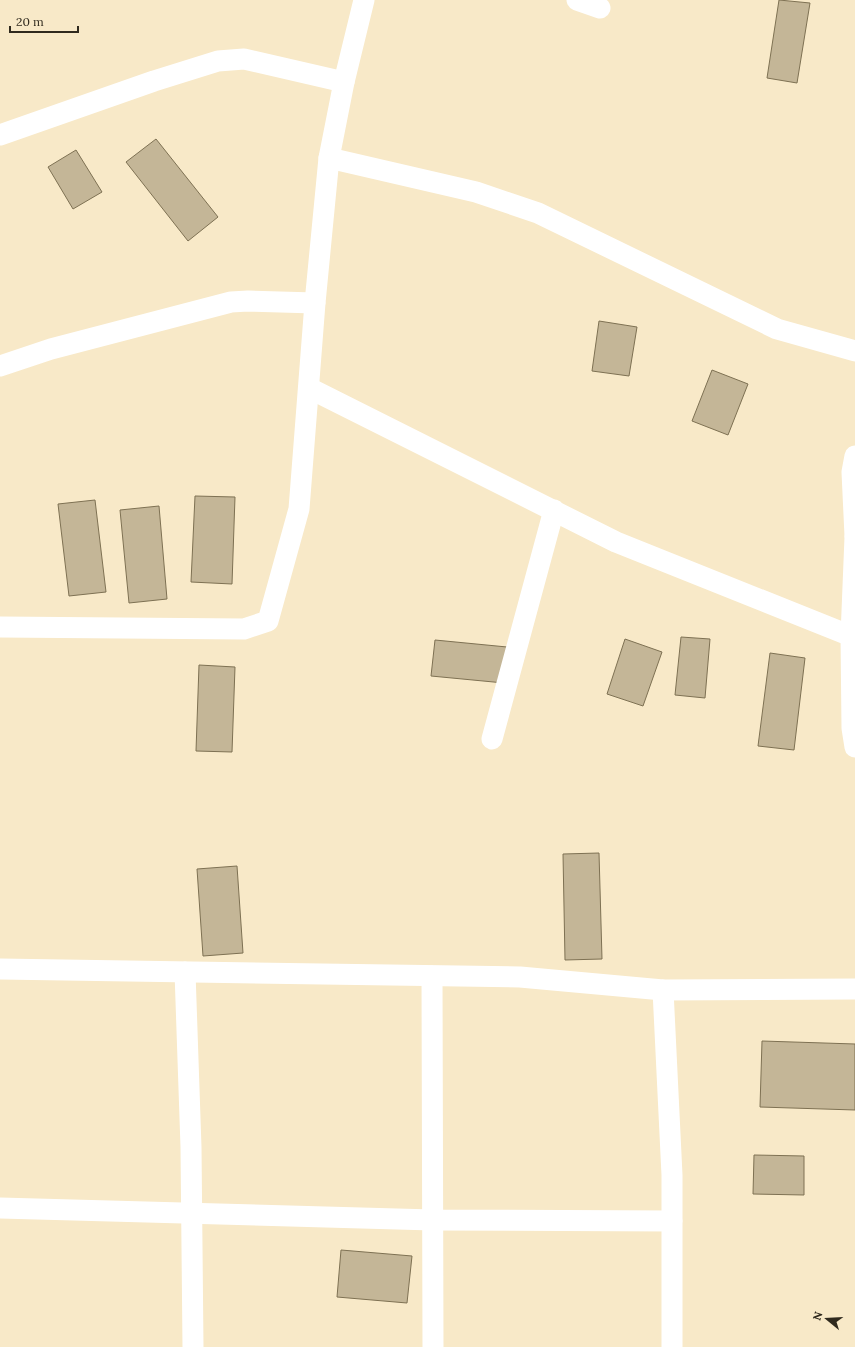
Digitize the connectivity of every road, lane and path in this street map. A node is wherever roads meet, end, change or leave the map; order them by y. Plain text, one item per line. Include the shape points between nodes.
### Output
1 (364, 0) edge
2 (577, 0) edge
3 (600, 8) dead end
4 (344, 82) junction
5 (0, 135) edge
6 (329, 158) junction
7 (315, 303) junction
8 (855, 351) edge
9 (0, 366) edge
10 (309, 388) junction
11 (855, 456) edge
12 (554, 510) junction
13 (855, 537) edge
14 (0, 627) edge
15 (851, 636) junction
16 (854, 735) edge
17 (492, 739) dead end
18 (0, 969) edge
19 (185, 972) junction
20 (432, 976) junction
21 (855, 989) edge
22 (663, 990) junction
23 (0, 1208) edge
24 (191, 1214) junction
25 (432, 1220) junction
26 (672, 1221) junction
27 (193, 1347) edge
28 (433, 1347) edge
29 (672, 1347) edge

1 - 4 street
2 - 3 street
4 - 5 street via 244,60 218,61
4 - 6 street
6 - 7 street
6 - 8 street via 476,192 538,213 777,329
7 - 9 street via 231,302 51,349
7 - 10 street
10 - 12 street
10 - 14 street via 299,509 268,621 244,629
11 - 13 street via 852,472
12 - 15 street via 616,542
12 - 17 street
13 - 15 street
15 - 16 street
18 - 19 street
19 - 20 street
19 - 24 street
20 - 22 street via 520,977
20 - 25 street
21 - 22 street
22 - 26 street
23 - 24 street
24 - 25 street
24 - 27 street
25 - 26 street
25 - 28 street
26 - 29 street

